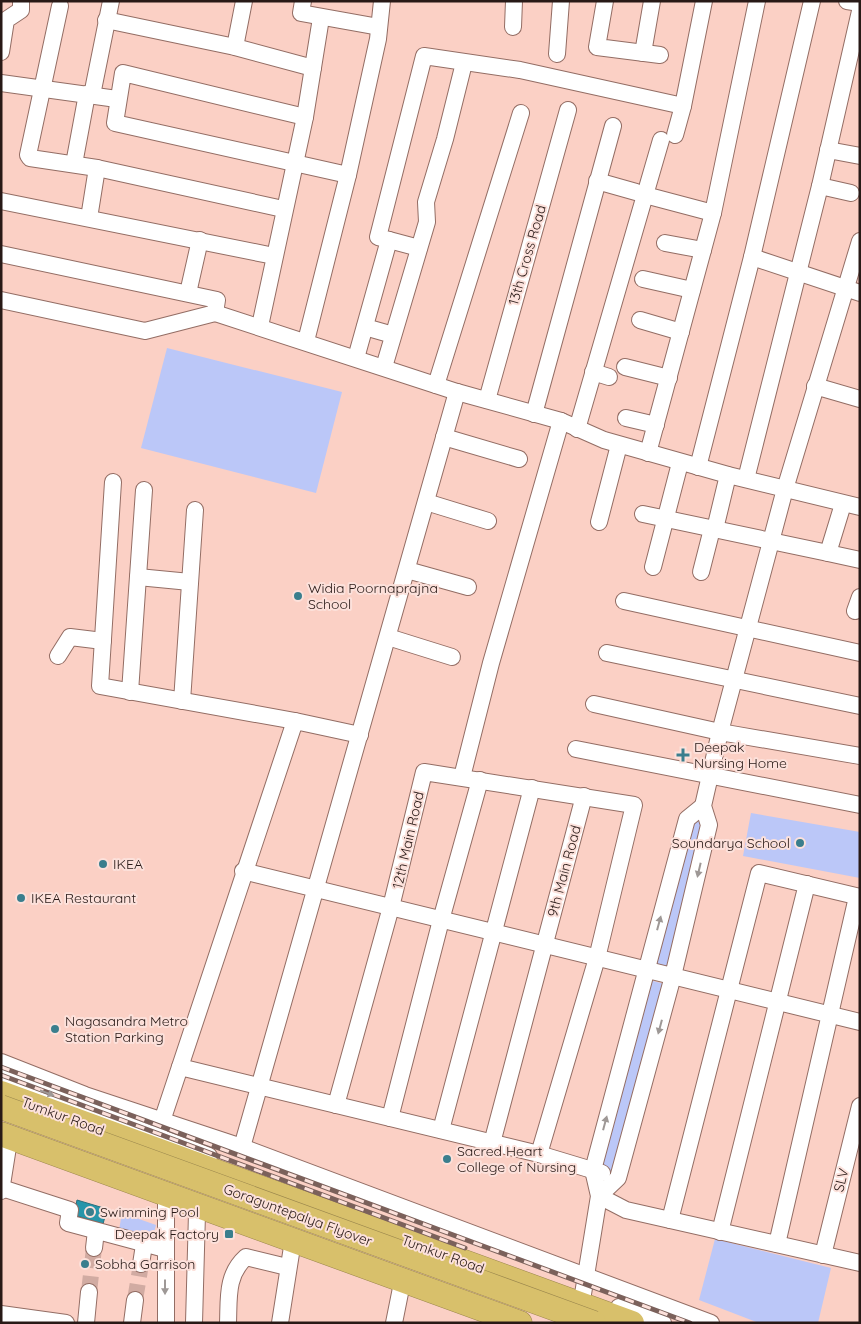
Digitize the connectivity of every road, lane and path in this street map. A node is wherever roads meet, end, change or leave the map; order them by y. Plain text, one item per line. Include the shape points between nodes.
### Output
1 (21, 1) edge
2 (110, 1) edge
3 (244, 1) edge
4 (303, 1) edge
5 (382, 1) edge
6 (514, 1) edge
7 (561, 1) edge
8 (605, 1) edge
9 (652, 1) edge
10 (704, 1) edge
11 (757, 1) edge
12 (812, 1) edge
13 (846, 1) edge
14 (860, 3) edge
15 (60, 6) dead end
16 (860, 11) edge
17 (321, 18) junction
18 (106, 20) junction
19 (379, 27) junction
20 (514, 27) dead end
21 (234, 48) junction
22 (1, 52) edge
23 (643, 53) junction
24 (557, 54) dead end
25 (660, 55) dead end
26 (464, 63) junction
27 (313, 68) junction
28 (1, 83) edge
29 (43, 88) junction
30 (90, 94) junction
31 (117, 99) junction
32 (683, 106) junction
33 (568, 110) dead end
34 (521, 113) dead end
35 (304, 118) junction
36 (613, 126) dead end
37 (828, 150) junction
38 (860, 156) edge
39 (74, 164) junction
40 (293, 164) junction
41 (97, 168) junction
42 (348, 175) junction
43 (598, 181) junction
44 (820, 186) junction
45 (851, 193) dead end
46 (640, 194) junction
47 (1, 200) edge
48 (284, 209) junction
49 (713, 214) junction
50 (89, 218) junction
51 (200, 240) junction
52 (389, 240) junction
53 (860, 241) edge
54 (665, 243) dead end
55 (419, 248) junction
56 (703, 250) junction
57 (1, 254) edge
58 (274, 256) junction
59 (752, 257) junction
60 (798, 272) junction
61 (643, 279) dead end
62 (844, 288) junction
63 (692, 290) junction
64 (188, 293) junction
65 (860, 294) edge
66 (1, 300) edge
67 (215, 313) junction
68 (640, 320) dead end
69 (260, 326) junction
70 (365, 327) junction
71 (681, 332) junction
72 (393, 335) junction
73 (306, 341) junction
74 (356, 358) junction
75 (384, 367) junction
76 (625, 367) dead end
77 (593, 372) junction
78 (609, 377) dead end
79 (669, 378) junction
80 (436, 385) junction
81 (815, 386) junction
82 (457, 392) junction
83 (860, 399) edge
84 (487, 400) junction
85 (534, 414) junction
86 (626, 418) dead end
87 (560, 421) junction
88 (656, 425) junction
89 (577, 429) junction
90 (444, 437) junction
91 (619, 445) junction
92 (648, 453) junction
93 (519, 459) dead end
94 (680, 463) junction
95 (698, 467) junction
96 (728, 475) junction
97 (746, 479) junction
98 (113, 482) dead end
99 (785, 489) junction
100 (144, 490) dead end
101 (426, 502) junction
102 (842, 504) junction
103 (860, 507) edge
104 (195, 510) dead end
105 (643, 514) dead end
106 (666, 519) junction
107 (488, 521) dead end
108 (599, 522) dead end
109 (713, 529) junction
110 (770, 541) junction
111 (828, 554) junction
112 (860, 560) edge
113 (654, 567) dead end
114 (407, 570) junction
115 (701, 572) dead end
116 (138, 577) junction
117 (190, 582) junction
118 (468, 587) dead end
119 (624, 601) dead end
120 (747, 628) junction
121 (388, 637) junction
122 (103, 641) junction
123 (607, 653) dead end
124 (860, 653) edge
125 (58, 656) dead end
126 (452, 657) dead end
127 (734, 680) junction
128 (130, 692) junction
129 (182, 701) junction
130 (594, 704) dead end
131 (860, 706) edge
132 (295, 721) junction
133 (720, 732) junction
134 (360, 734) junction
135 (576, 749) dead end
136 (860, 756) edge
137 (710, 774) junction
138 (462, 777) junction
139 (480, 780) junction
140 (532, 788) junction
141 (584, 796) junction
142 (860, 804) edge
143 (703, 806) junction
144 (243, 871) junction
145 (807, 884) junction
146 (316, 889) junction
147 (859, 897) edge
148 (392, 908) junction
149 (441, 920) junction
150 (493, 932) junction
151 (543, 945) junction
152 (597, 958) junction
153 (646, 970) junction
154 (674, 976) junction
155 (729, 990) junction
156 (778, 1002) junction
157 (830, 1015) junction
158 (860, 1022) edge
159 (1, 1062) edge
160 (180, 1067) junction
161 (1, 1077) edge
162 (260, 1086) junction
163 (1, 1093) edge
164 (336, 1105) junction
165 (860, 1106) edge
166 (1, 1107) edge
167 (390, 1118) junction
168 (162, 1119) junction
169 (1, 1121) edge
170 (440, 1130) junction
171 (156, 1137) junction
172 (4, 1142) edge
173 (492, 1143) junction
174 (242, 1147) junction
175 (539, 1154) junction
176 (593, 1170) junction
177 (618, 1178) junction
178 (2, 1190) edge
179 (599, 1196) junction
180 (166, 1203) junction
181 (196, 1214) junction
182 (670, 1220) junction
183 (96, 1231) junction
184 (720, 1232) junction
185 (777, 1244) junction
186 (144, 1245) junction
187 (292, 1247) junction
188 (94, 1248) tunnel mouth
189 (165, 1249) junction
190 (823, 1255) junction
191 (860, 1263) edge
192 (141, 1264) tunnel mouth
193 (287, 1267) junction
194 (588, 1277) junction
195 (528, 1285) junction
196 (400, 1288) junction
197 (89, 1292) tunnel mouth
198 (584, 1294) junction
199 (135, 1300) tunnel mouth
200 (1, 1314) edge
201 (510, 1322) edge
202 (66, 1323) edge
203 (86, 1323) edge
204 (132, 1323) edge
205 (166, 1323) edge
206 (194, 1323) edge
207 (228, 1323) edge
208 (280, 1323) edge
209 (394, 1323) edge
210 (555, 1323) edge
211 (594, 1323) edge
212 (632, 1323) edge
213 (663, 1323) edge
214 (712, 1323) edge

1 - 22 street via 21,10 6,20
2 - 18 street
3 - 21 street
4 - 17 street via 301,13
5 - 19 street
6 - 20 street
7 - 24 street
8 - 23 street via 597,48
9 - 23 street
10 - 32 street
11 - 49 street
12 - 59 street
13 - 14 street
15 - 29 street
16 - 37 street
17 - 19 street
17 - 27 street
18 - 21 street
18 - 30 street
19 - 42 street
21 - 27 street
23 - 25 street
26 - 32 street via 520,70
26 - 52 street via 424,56 378,237
26 - 55 street via 426,202 426,222
27 - 35 street
28 - 29 street
29 - 30 street
29 - 39 street via 28,155 34,159
30 - 31 street
30 - 39 street
31 - 35 street via 123,73
31 - 40 street via 115,123
32 - 46 street
33 - 84 street, 13th Cross Road
34 - 80 street
35 - 40 street
36 - 43 street
37 - 38 street
37 - 44 street
39 - 41 street
40 - 42 street
40 - 48 street
41 - 48 street
41 - 50 street
42 - 73 street
43 - 46 street
43 - 85 street
44 - 45 street
44 - 60 street
46 - 49 street
46 - 77 street
47 - 50 street
48 - 58 street
49 - 56 street
50 - 51 street
51 - 58 street
51 - 64 street
52 - 55 street
52 - 70 street
53 - 62 street
54 - 56 street
55 - 72 street
56 - 63 street
57 - 64 street
58 - 69 street
59 - 60 street
59 - 95 street
60 - 62 street
60 - 97 street
61 - 63 street
62 - 65 street
62 - 81 street
63 - 71 street
64 - 67 street via 217,300
66 - 67 street via 145,331
67 - 69 street
68 - 71 street
69 - 73 street
70 - 72 street
70 - 74 street
71 - 79 street
72 - 75 street
73 - 74 street
74 - 75 street
75 - 80 street
76 - 79 street
77 - 78 street
77 - 89 street
79 - 88 street
80 - 82 street
81 - 83 street
81 - 99 street
82 - 84 street
82 - 90 street
84 - 85 street
85 - 87 street
86 - 88 street
87 - 89 street
87 - 138 street
88 - 92 street
89 - 91 street
90 - 93 street
90 - 101 street
91 - 92 street
91 - 108 street
92 - 94 street
94 - 95 street
94 - 106 street
95 - 96 street
96 - 97 street
96 - 109 street
97 - 99 street
98 - 122 street
99 - 102 street
99 - 110 street
100 - 116 street
101 - 107 street
101 - 114 street
102 - 103 street
102 - 111 street
104 - 117 street
105 - 106 street
106 - 109 street
106 - 113 street
109 - 110 street
109 - 115 street
110 - 111 street
110 - 120 street
111 - 112 street
114 - 118 street
114 - 121 street
116 - 117 street
116 - 128 street
117 - 129 street
119 - 120 street
120 - 124 street
120 - 127 street
121 - 126 street
121 - 134 street
122 - 125 street via 70,638
122 - 128 street via 100,686
123 - 127 street
127 - 131 street
127 - 133 street
128 - 129 street
129 - 132 street
130 - 133 street
132 - 134 street
132 - 144 street
133 - 136 street
133 - 137 street
134 - 146 street
135 - 137 street
137 - 142 street
137 - 143 street
138 - 139 street
138 - 148 street, 12th Main Road via 424,772
139 - 140 street
139 - 149 street
140 - 141 street
140 - 150 street
141 - 151 street, 9th Main Road
141 - 152 street via 634,805
153 -> 143 street via 687,819
143 -> 154 street via 709,825
144 - 146 street
144 - 160 street
145 - 147 street
145 - 155 street via 758,873
145 - 156 street
146 - 148 street
146 - 162 street
147 - 157 street
148 - 149 street
148 - 164 street, 12th Main Road
149 - 150 street
149 - 167 street
150 - 151 street
150 - 170 street
151 - 152 street
151 - 173 street, 9th Main Road
152 - 153 street
152 - 175 street
153 - 154 street
176 -> 153 street
154 - 155 street
154 -> 177 street
155 - 156 street
155 - 182 street
156 - 157 street
156 - 184 street
157 - 158 street
157 - 185 street
159 - 168 street via 86,1095
160 - 162 street
160 - 168 street
161 -> 171 street
162 - 164 street
162 - 174 street
163 - 195 highway, Tumkur Road
164 - 167 street
165 - 190 street, SLV
166 - 211 highway, Goraguntepalya Flyover, bridge
167 - 170 street
168 - 171 street
168 - 174 street
169 - 210 highway, Goraguntepalya Flyover
170 - 173 street
171 - 198 street
172 - 178 street
172 - 180 street
172 - 201 highway
173 - 175 street
174 - 194 street
175 - 176 street
176 - 177 street
176 - 179 street
177 - 179 street
178 - 183 street via 70,1210 68,1223
179 - 182 street via 626,1210
179 - 194 street
180 - 181 street
180 - 189 street
181 - 187 street
181 - 206 street
182 - 184 street
183 - 186 street
183 - 188 street
184 - 185 street
185 - 190 street
186 - 189 street
186 - 192 street
187 - 193 street
187 - 196 street
189 -> 205 street
190 - 191 street
193 - 207 street via 246,1257 237,1264 230,1279
193 - 208 street
194 - 198 street
194 - 214 street
195 - 201 highway
195 - 212 highway, Tumkur Road
196 - 201 street
196 - 209 street
197 - 203 street
198 - 213 street
199 - 204 street
200 - 202 street

